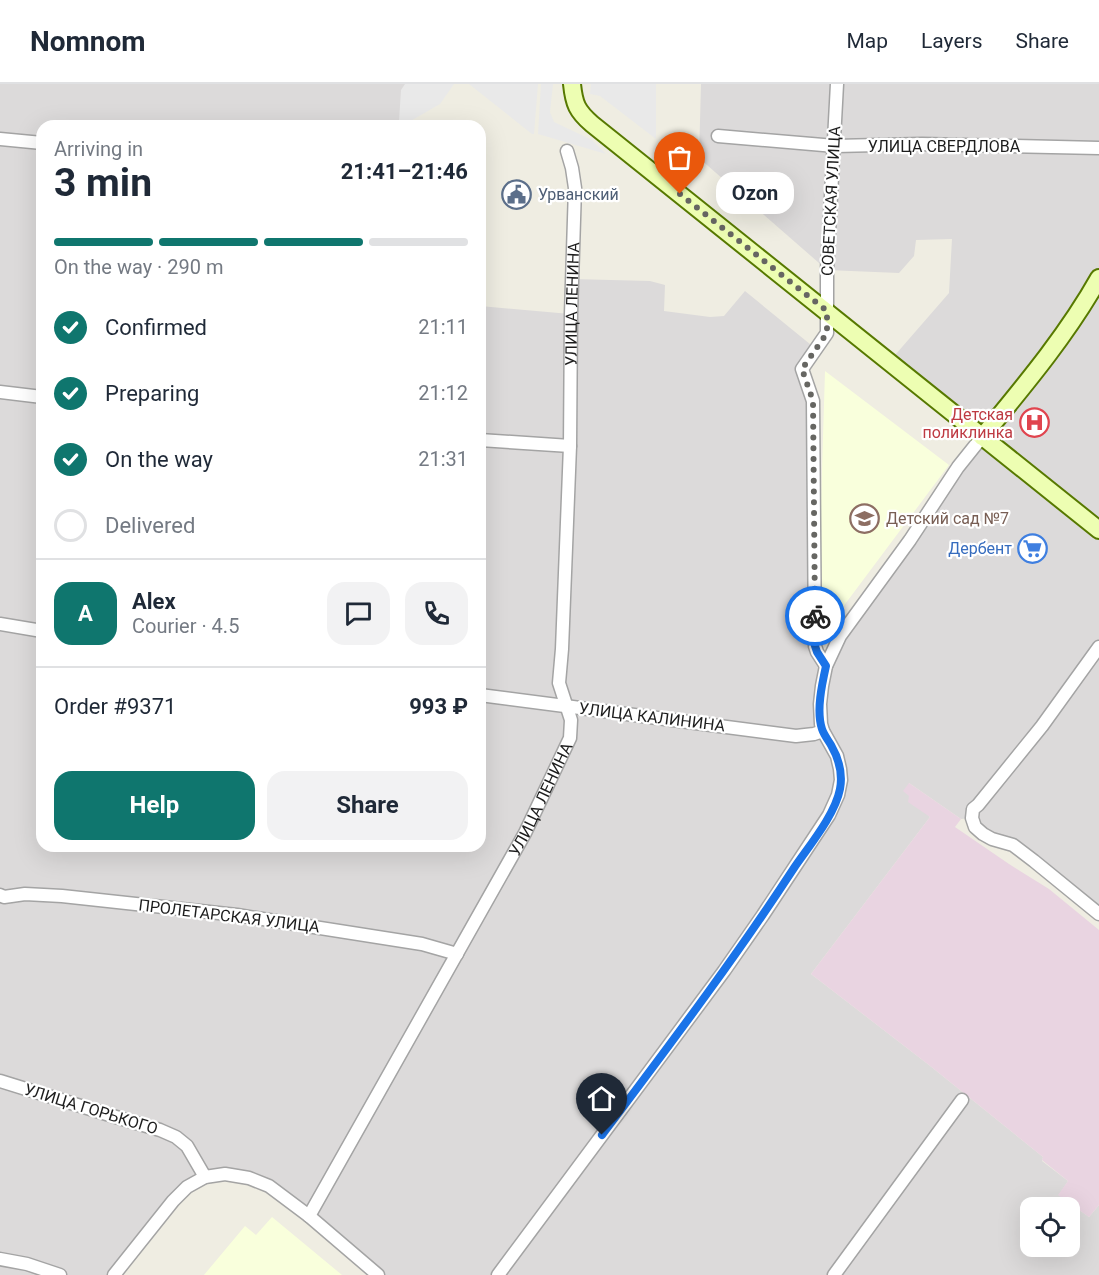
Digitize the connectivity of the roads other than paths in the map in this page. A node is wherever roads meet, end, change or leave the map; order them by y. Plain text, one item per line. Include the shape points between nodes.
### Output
1 (837, 84) edge
2 (573, 92) edge
3 (718, 136) dead end
4 (0, 139) edge
5 (36, 142) edge
6 (834, 146) junction
7 (1099, 148) edge
8 (567, 151) dead end
9 (1099, 278) edge
10 (827, 311) junction
11 (0, 392) edge
12 (36, 396) edge
13 (982, 436) junction
14 (486, 440) edge
15 (570, 446) junction
16 (1099, 530) edge
17 (0, 624) edge
18 (36, 630) edge
19 (1099, 647) edge
20 (826, 666) junction
21 (486, 696) edge
22 (567, 706) junction
23 (823, 731) junction
24 (1, 899) edge
25 (1099, 914) edge
26 (457, 954) junction
27 (0, 1081) edge
28 (962, 1100) dead end
29 (205, 1177) junction
30 (309, 1216) junction
31 (0, 1259) edge
32 (60, 1275) edge
33 (114, 1275) edge
34 (378, 1275) edge
35 (498, 1275) edge
36 (834, 1275) edge

1 - 6 street, СОВЕТСКАЯ УЛИЦА
2 - 10 street via 578,110 592,124
3 - 6 street, УЛИЦА СВЕРДЛОВА
4 - 5 street
6 - 7 street, УЛИЦА СВЕРДЛОВА
6 - 10 street, СОВЕТСКАЯ УЛИЦА
8 - 15 street, УЛИЦА ЛЕНИНА via 575,188
9 - 13 street via 1063,335
10 - 13 street
10 - 20 street, СОВЕТСКАЯ УЛИЦА via 827,333 802,369 813,401 815,646
11 - 12 street
13 - 16 street
13 - 20 street via 840,636
14 - 15 street
15 - 22 street, УЛИЦА ЛЕНИНА via 559,683
17 - 18 street
19 - 25 street via 1042,726 973,809 972,818 983,834 1014,845
20 - 23 street via 820,704
21 - 22 street, УЛИЦА КАЛИНИНА
22 - 23 street, УЛИЦА КАЛИНИНА via 796,736
22 - 26 street, УЛИЦА ЛЕНИНА via 570,738 525,833
23 - 35 street via 840,769 840,788 829,815 730,962
24 - 26 street, ПРОЛЕТАРСКАЯ УЛИЦА via 25,894 62,896 237,915 422,944
26 - 30 street, УЛИЦА ЛЕНИНА
27 - 29 street, УЛИЦА ГОРЬКОГО via 176,1137 187,1146
28 - 36 street
29 - 30 street via 237,1175 259,1182
29 - 33 street via 173,1201
30 - 34 street
31 - 32 street

